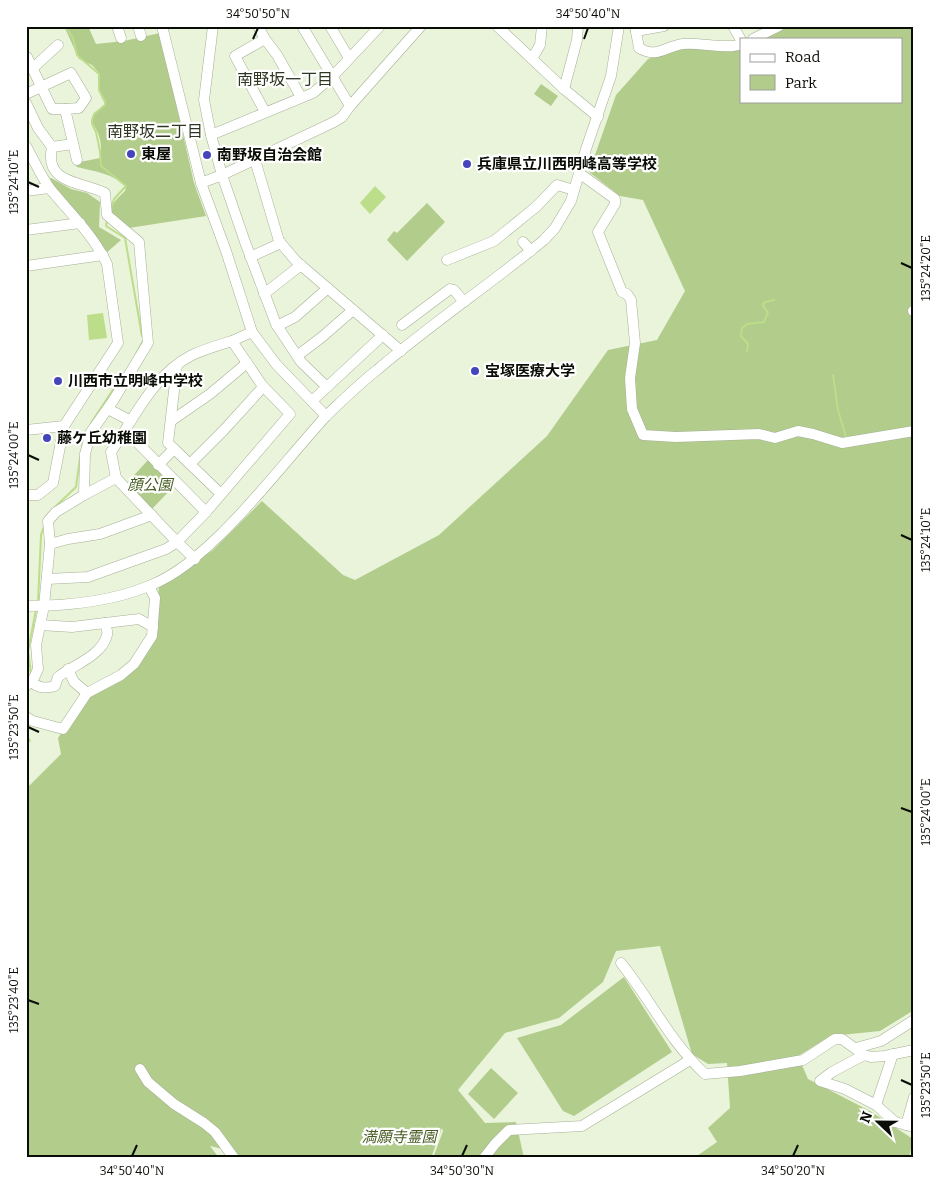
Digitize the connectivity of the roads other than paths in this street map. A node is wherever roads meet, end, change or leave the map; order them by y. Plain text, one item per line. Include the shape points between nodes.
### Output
1 (117, 26) edge
2 (162, 26) edge
3 (213, 26) edge
4 (258, 26) edge
5 (302, 26) edge
6 (330, 26) edge
7 (380, 26) edge
8 (421, 26) edge
9 (497, 26) edge
10 (542, 26) edge
11 (578, 26) edge
12 (619, 26) edge
13 (664, 26) edge
14 (734, 26) edge
15 (779, 26) edge
16 (636, 29) edge
17 (121, 38) dead end
18 (755, 38) edge
19 (265, 39) junction
20 (740, 40) edge
21 (740, 43) edge
22 (58, 45) dead end
23 (27, 57) edge
24 (349, 58) junction
25 (532, 59) junction
26 (33, 68) junction
27 (333, 76) junction
28 (42, 86) junction
29 (564, 89) junction
30 (26, 94) edge
31 (301, 97) junction
32 (26, 103) edge
33 (350, 106) junction
34 (65, 109) junction
35 (266, 112) junction
36 (598, 117) junction
37 (211, 135) junction
38 (73, 144) junction
39 (26, 146) edge
40 (52, 147) junction
41 (29, 156) edge
42 (77, 160) dead end
43 (256, 160) junction
44 (579, 173) junction
45 (222, 175) junction
46 (201, 183) junction
47 (49, 188) junction
48 (574, 190) junction
49 (26, 191) edge
50 (80, 223) junction
51 (26, 230) edge
52 (523, 242) dead end
53 (281, 243) junction
54 (531, 251) junction
55 (103, 255) junction
56 (250, 257) junction
57 (447, 260) dead end
58 (301, 265) junction
59 (26, 266) edge
60 (328, 288) junction
61 (264, 294) junction
62 (464, 302) junction
63 (353, 310) junction
64 (277, 326) junction
65 (402, 326) dead end
66 (252, 332) junction
67 (387, 336) junction
68 (232, 341) junction
69 (401, 351) junction
70 (297, 356) junction
71 (247, 363) junction
72 (177, 365) junction
73 (326, 386) junction
74 (263, 387) junction
75 (312, 401) junction
76 (108, 409) junction
77 (326, 416) junction
78 (171, 421) junction
79 (64, 426) junction
80 (128, 426) junction
81 (26, 430) edge
82 (914, 431) edge
83 (174, 449) junction
84 (190, 464) junction
85 (158, 465) junction
86 (116, 478) junction
87 (221, 494) junction
88 (26, 495) edge
89 (84, 495) junction
90 (206, 512) junction
91 (152, 515) junction
92 (177, 542) junction
93 (50, 544) junction
94 (195, 559) junction
95 (47, 579) junction
96 (149, 586) junction
97 (36, 606) edge
98 (106, 623) junction
99 (40, 625) junction
100 (153, 627) junction
101 (68, 669) junction
102 (28, 684) edge
103 (87, 693) junction
104 (26, 717) edge
105 (622, 963) dead end
106 (914, 1020) edge
107 (856, 1048) junction
108 (914, 1050) edge
109 (893, 1054) junction
110 (864, 1055) junction
111 (690, 1060) junction
112 (140, 1069) dead end
113 (914, 1097) edge
114 (876, 1105) junction
115 (910, 1126) edge
116 (234, 1158) edge
117 (484, 1158) edge

1 - 17 street
2 - 46 street
3 - 37 street via 204,100
4 - 19 street
5 - 27 street
6 - 24 street
7 - 24 street
8 - 33 street
9 - 25 street
10 - 25 street via 540,45
11 - 29 street
12 - 36 street via 611,76
13 - 16 street
14 - 20 street
15 - 18 street
16 - 21 street via 639,48 646,52 656,53 682,44 736,47
19 - 31 street
19 - 35 street via 235,56
22 - 26 street
23 - 26 street
24 - 27 street
25 - 29 street
26 - 28 street
27 - 31 street via 313,93
27 - 33 street
28 - 30 street
28 - 34 street via 52,110
28 - 34 street via 71,73 86,98 79,108
29 - 36 street
31 - 35 street
32 - 40 street
33 - 43 street via 334,122
34 - 38 street
35 - 37 street
36 - 44 street
37 - 45 street
38 - 40 street
38 - 42 street
39 - 41 street
40 - 76 street via 50,157 63,179 105,193 109,217 138,242 148,343
41 - 47 street
43 - 45 street
43 - 53 street
44 - 48 street
44 - 82 street via 615,199 598,232 622,292 631,300 635,342 630,378 632,410 643,435 759,434 775,438 798,432 842,443
45 - 46 street
45 - 56 street
46 - 66 street
47 - 49 street
47 - 50 street
48 - 54 street via 555,228
48 - 57 street via 557,185 494,241
50 - 51 street
50 - 55 street
52 - 54 street
53 - 56 street
53 - 58 street
54 - 62 street
55 - 59 street
55 - 79 street via 118,343
56 - 61 street
58 - 60 street
58 - 61 street
60 - 63 street
60 - 64 street via 295,317
61 - 64 street
62 - 65 street via 450,289
62 - 69 street
63 - 67 street
63 - 70 street
64 - 70 street
66 - 68 street
66 - 75 street via 276,364
67 - 69 street
67 - 73 street
68 - 71 street
68 - 72 street via 191,355
69 - 77 street
70 - 73 street
71 - 74 street
71 - 78 street
72 - 78 street
72 - 80 street via 157,383
73 - 75 street
74 - 84 street
74 - 87 street via 290,414
75 - 77 street
76 - 80 street
76 - 89 street via 91,432 85,454
77 - 94 street via 240,515
78 - 83 street via 168,442
79 - 81 street
79 - 88 street via 53,483 38,495
80 - 85 street
80 - 86 street via 111,452
83 - 84 street
83 - 85 street
84 - 87 street
85 - 90 street
86 - 89 street
86 - 91 street
87 - 90 street
89 - 93 street via 56,512 48,521
90 - 92 street
91 - 92 street
91 - 93 street via 100,534
92 - 94 street
92 - 95 street via 88,577
93 - 95 street
94 - 96 street
95 - 97 street
96 - 97 street via 85,603
96 - 100 street via 155,598
97 - 99 street
98 - 99 street via 72,627
98 - 100 street via 139,619
98 - 101 street via 107,634 101,646 92,656
99 - 102 street via 36,645 38,669
100 - 103 street via 152,636 134,664 121,675
101 - 102 street via 58,677 55,686 45,689
101 - 103 street via 74,682
103 - 104 street via 63,729
105 - 111 street
106 - 107 street via 881,1041
107 - 110 street
107 - 111 street via 842,1039 835,1039 803,1060 704,1074
108 - 109 street
109 - 110 street
109 - 114 street
110 - 114 street via 820,1081
111 - 117 street via 582,1126 510,1130
112 - 116 street via 148,1082 174,1104 215,1132
113 - 115 street
114 - 115 street via 895,1122

